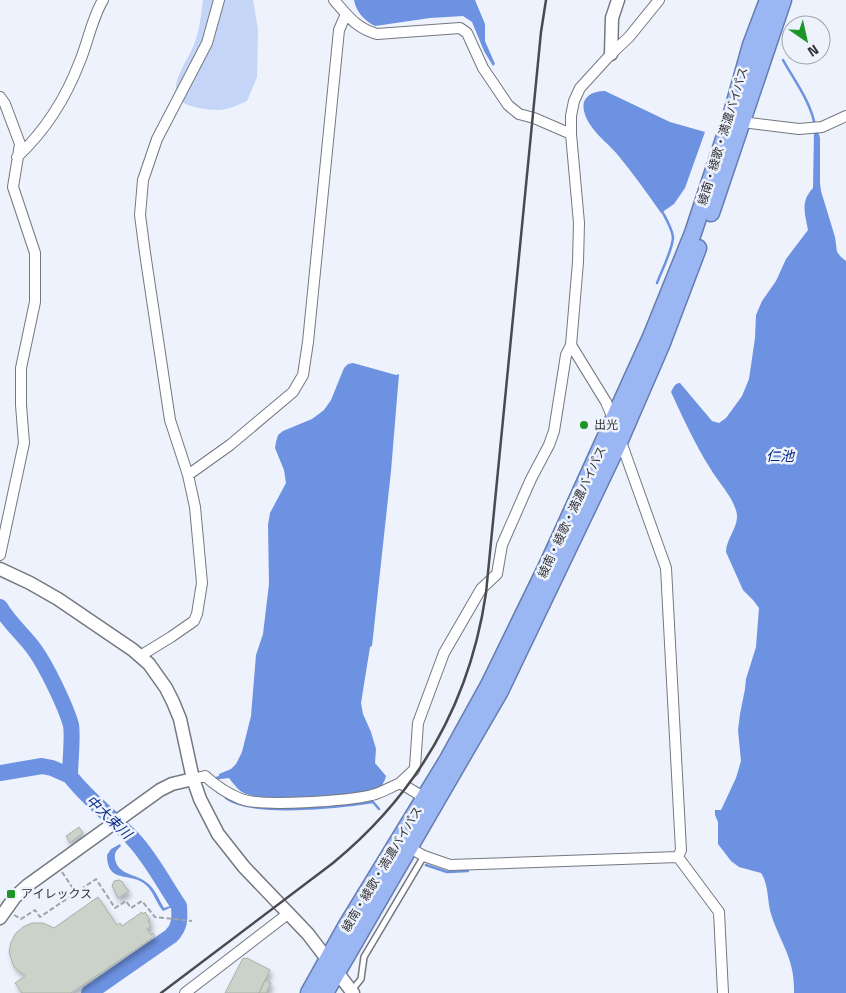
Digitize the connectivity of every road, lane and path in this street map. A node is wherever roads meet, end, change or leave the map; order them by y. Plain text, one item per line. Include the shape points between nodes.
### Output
1 (103, 0) edge
2 (219, 0) edge
3 (334, 0) edge
4 (618, 0) edge
5 (659, 0) edge
6 (768, 0) edge
7 (783, 0) edge
8 (346, 14) junction
9 (611, 54) junction
10 (0, 97) edge
11 (846, 116) edge
12 (742, 122) junction
13 (571, 134) junction
14 (17, 157) junction
15 (572, 344) junction
16 (614, 420) junction
17 (620, 440) junction
18 (188, 475) junction
19 (0, 555) edge
20 (0, 569) edge
21 (140, 656) junction
22 (193, 779) junction
23 (400, 783) junction
24 (425, 798) junction
25 (417, 852) junction
26 (678, 857) junction
27 (56, 864) junction
28 (76, 893) junction
29 (290, 913) junction
30 (3, 915) edge
31 (192, 922) dead end
32 (333, 966) junction
33 (352, 992) edge
34 (185, 993) edge
35 (309, 993) edge
36 (326, 993) edge
37 (723, 993) edge

1 - 14 street via 67,93 56,112
2 - 18 street via 207,43 154,147 143,180 140,215 170,420
3 - 8 street
4 - 9 street via 612,18
5 - 9 street via 629,38
6 - 16 highway, 綾南・綾歌・満濃バイパス via 693,233
7 - 12 highway, 綾南・綾歌・満濃バイパス
8 - 13 street via 365,31 377,34 460,28 467,33 483,68 508,105 519,114
8 - 18 street via 339,30 303,374 293,392 230,445
9 - 13 street via 580,88 571,116
10 - 14 street via 20,144
11 - 12 street via 816,127 784,128
12 - 17 highway, 綾南・綾歌・満濃バイパス via 699,247
13 - 15 street via 579,223
14 - 19 street via 13,187 34,253 34,302 21,368 24,443
15 - 16 street
15 - 23 street via 566,355 549,445 502,545 497,574 480,588 444,653 418,723 414,770
16 - 17 street
16 - 24 highway, 綾南・綾歌・満濃バイパス via 490,683
17 - 25 highway, 綾南・綾歌・満濃バイパス via 500,691
17 - 26 street via 666,568 681,850
18 - 21 street via 195,507 202,583 198,614 171,637
20 - 21 street via 58,599
21 - 22 street via 158,675 173,702 180,719
22 - 23 street via 205,776 241,799 260,802 373,795
22 - 27 street via 160,790
22 - 29 street via 207,815 227,847
23 - 24 street
24 - 32 highway, 綾南・綾歌・満濃バイパス
25 - 26 street via 445,865
25 - 32 highway, 綾南・綾歌・満濃バイパス
25 - 33 lane via 364,957 361,979
26 - 37 street via 719,912
27 - 28 path
27 - 30 street via 15,897
28 - 30 path via 40,917 36,910 21,919
28 - 31 path via 96,879 115,908 126,900 131,908 142,901 154,917
29 - 32 street
29 - 34 street
32 - 33 street
32 - 35 highway, 綾南・綾歌・満濃バイパス
32 - 36 highway, 綾南・綾歌・満濃バイパス

